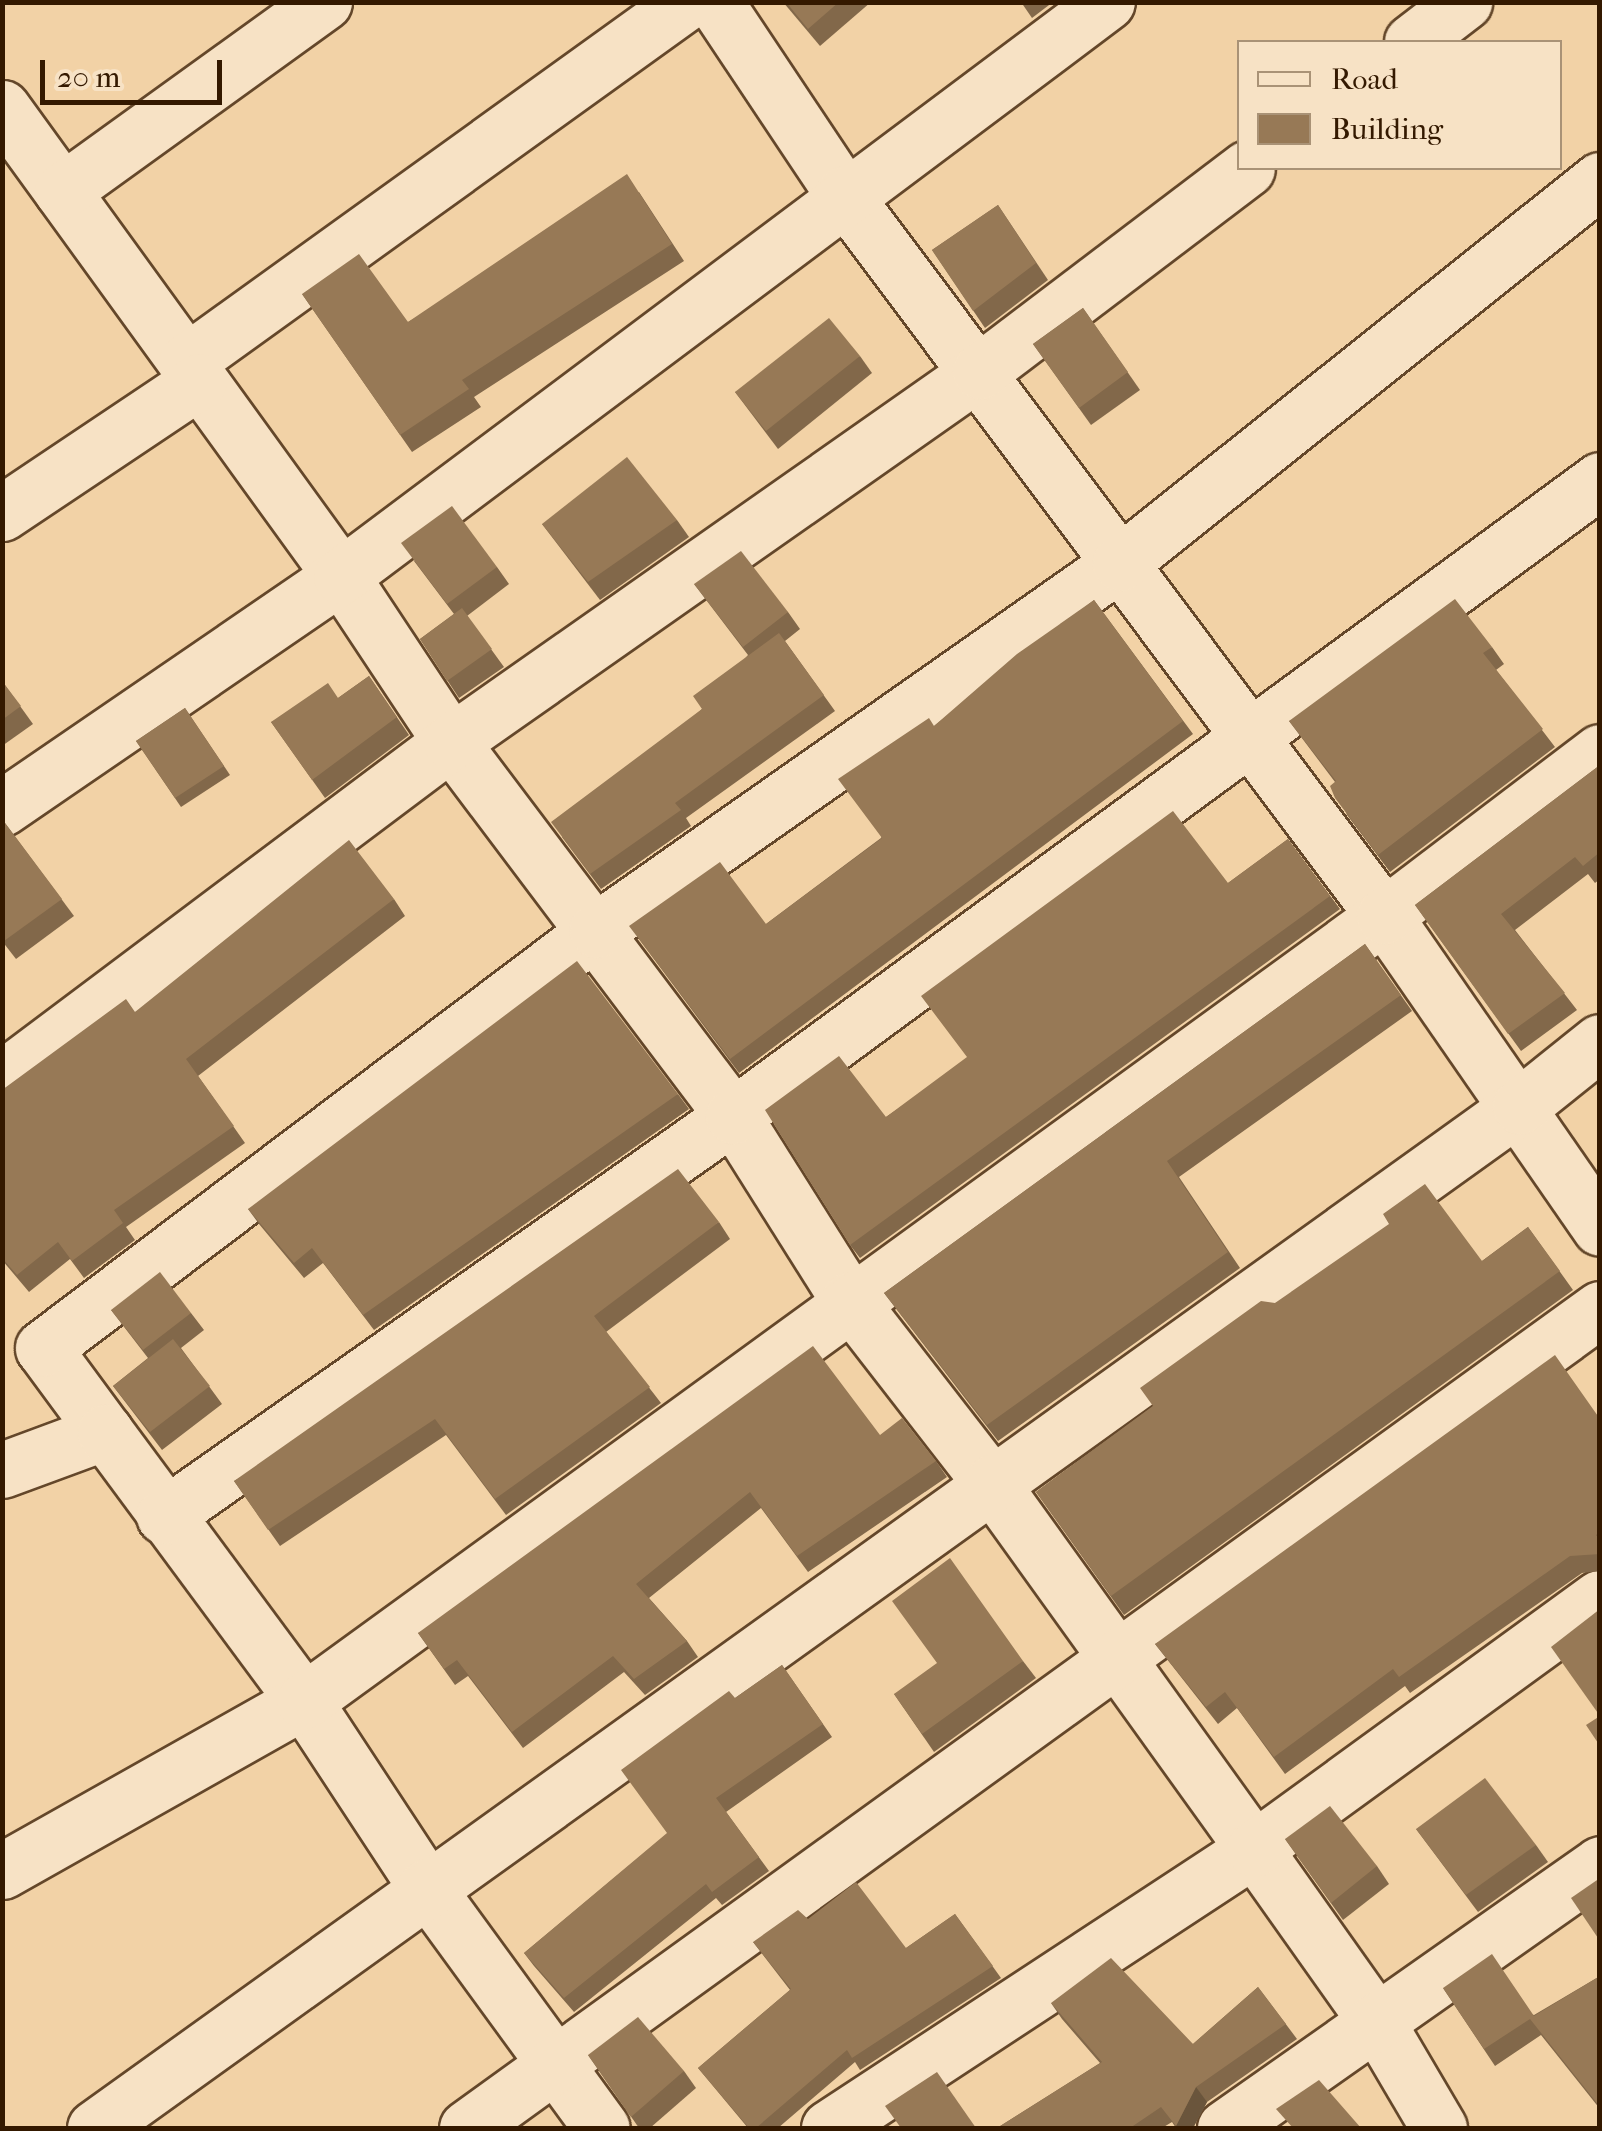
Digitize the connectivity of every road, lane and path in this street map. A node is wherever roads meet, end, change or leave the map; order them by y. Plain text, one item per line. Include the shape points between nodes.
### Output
1 (324, 2) edge
2 (686, 2) edge
3 (714, 2) edge
4 (1107, 2) edge
5 (1464, 2) edge
6 (1415, 40) edge
7 (2, 108) edge
8 (1244, 170) edge
9 (1600, 180) edge
10 (62, 191) junction
11 (843, 194) junction
12 (193, 371) junction
13 (980, 371) junction
14 (1600, 480) edge
15 (2, 513) edge
16 (1120, 563) junction
17 (341, 576) junction
18 (1245, 734) junction
19 (451, 742) junction
20 (1600, 752) edge
21 (2, 808) edge
22 (1384, 916) junction
23 (597, 930) junction
24 (1600, 1042) edge
25 (2, 1078) edge
26 (1520, 1106) junction
27 (733, 1116) junction
28 (1600, 1228) edge
29 (850, 1300) junction
30 (1600, 1310) edge
31 (105, 1432) junction
32 (2, 1470) edge
33 (991, 1483) junction
34 (164, 1516) junction
35 (1600, 1598) edge
36 (1117, 1664) junction
37 (304, 1702) junction
38 (1254, 1849) junction
39 (1600, 1864) edge
40 (2, 1871) edge
41 (426, 1887) junction
42 (1376, 2021) junction
43 (557, 2066) junction
44 (95, 2128) edge
45 (467, 2128) edge
46 (602, 2128) edge
47 (828, 2128) edge
48 (1225, 2128) edge
49 (1439, 2128) edge

1 - 10 street
2 - 12 street
3 - 11 street
4 - 11 street
5 - 6 street
7 - 10 street
8 - 13 street
9 - 16 street
10 - 12 street
11 - 13 street
11 - 17 street
12 - 15 street
12 - 17 street
13 - 16 street
13 - 19 street
14 - 18 street
16 - 18 street
16 - 23 street
17 - 19 street
17 - 21 street
18 - 22 street
18 - 27 street
19 - 23 street
19 - 25 street
20 - 22 street
22 - 26 street
22 - 29 street
23 - 27 street
23 - 31 street via 43,1348
24 - 26 street
26 - 28 street
26 - 33 street
27 - 29 street
27 - 34 street
29 - 33 street
29 - 37 street
30 - 36 street
31 - 32 street
31 - 34 street
33 - 36 street
33 - 41 street
34 - 37 street
35 - 38 street
36 - 38 street
36 - 43 street
37 - 40 street
37 - 41 street
38 - 42 street
38 - 47 street
39 - 42 street
41 - 43 street
41 - 44 street
42 - 48 street
42 - 49 street
43 - 45 street
43 - 46 street

